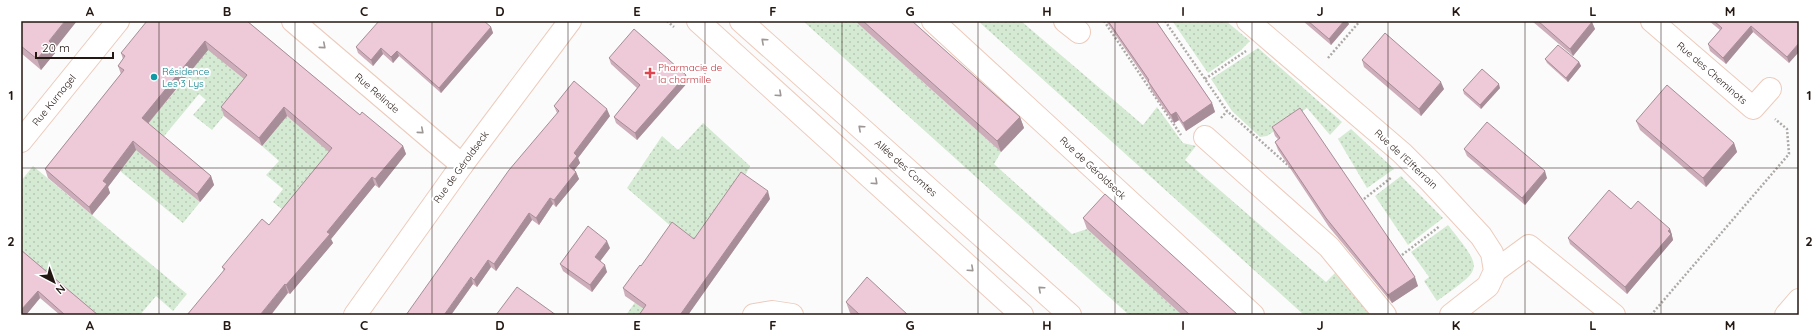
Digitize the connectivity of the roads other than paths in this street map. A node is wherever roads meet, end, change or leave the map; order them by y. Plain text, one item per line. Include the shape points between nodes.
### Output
1 (118, 21) edge
2 (293, 21) edge
3 (570, 21) edge
4 (698, 21) edge
5 (741, 21) edge
6 (933, 21) edge
7 (1248, 21) edge
8 (1652, 21) edge
9 (1764, 96) road end
10 (1205, 137) road end
11 (21, 141) edge
12 (462, 165) junction
13 (1495, 271) junction
14 (1799, 300) edge
15 (355, 315) edge
16 (754, 315) edge
17 (792, 315) edge
18 (1022, 315) edge
19 (1070, 315) edge
20 (1253, 315) edge
21 (1385, 315) edge
22 (1451, 315) edge
23 (1614, 315) edge
24 (1786, 315) edge

1 - 11 street, Rue Kurnagel
2 -> 12 street, Rue Relinde
3 - 12 street, Rue de Géroldseck
4 -> 18 street
19 -> 5 street, Allée des Comtes
6 - 20 street, Rue de Géroldseck
7 - 13 street, Rue de l'Elfterrain via 1411,162 1481,236 1492,253
8 - 9 street, Rue des Cheminots via 1753,108
10 - 21 street via 1329,247
12 - 15 street, Rue de Géroldseck
13 - 22 street via 1488,286
13 - 23 street via 1529,246
14 - 24 street
16 - 17 street via 772,312

